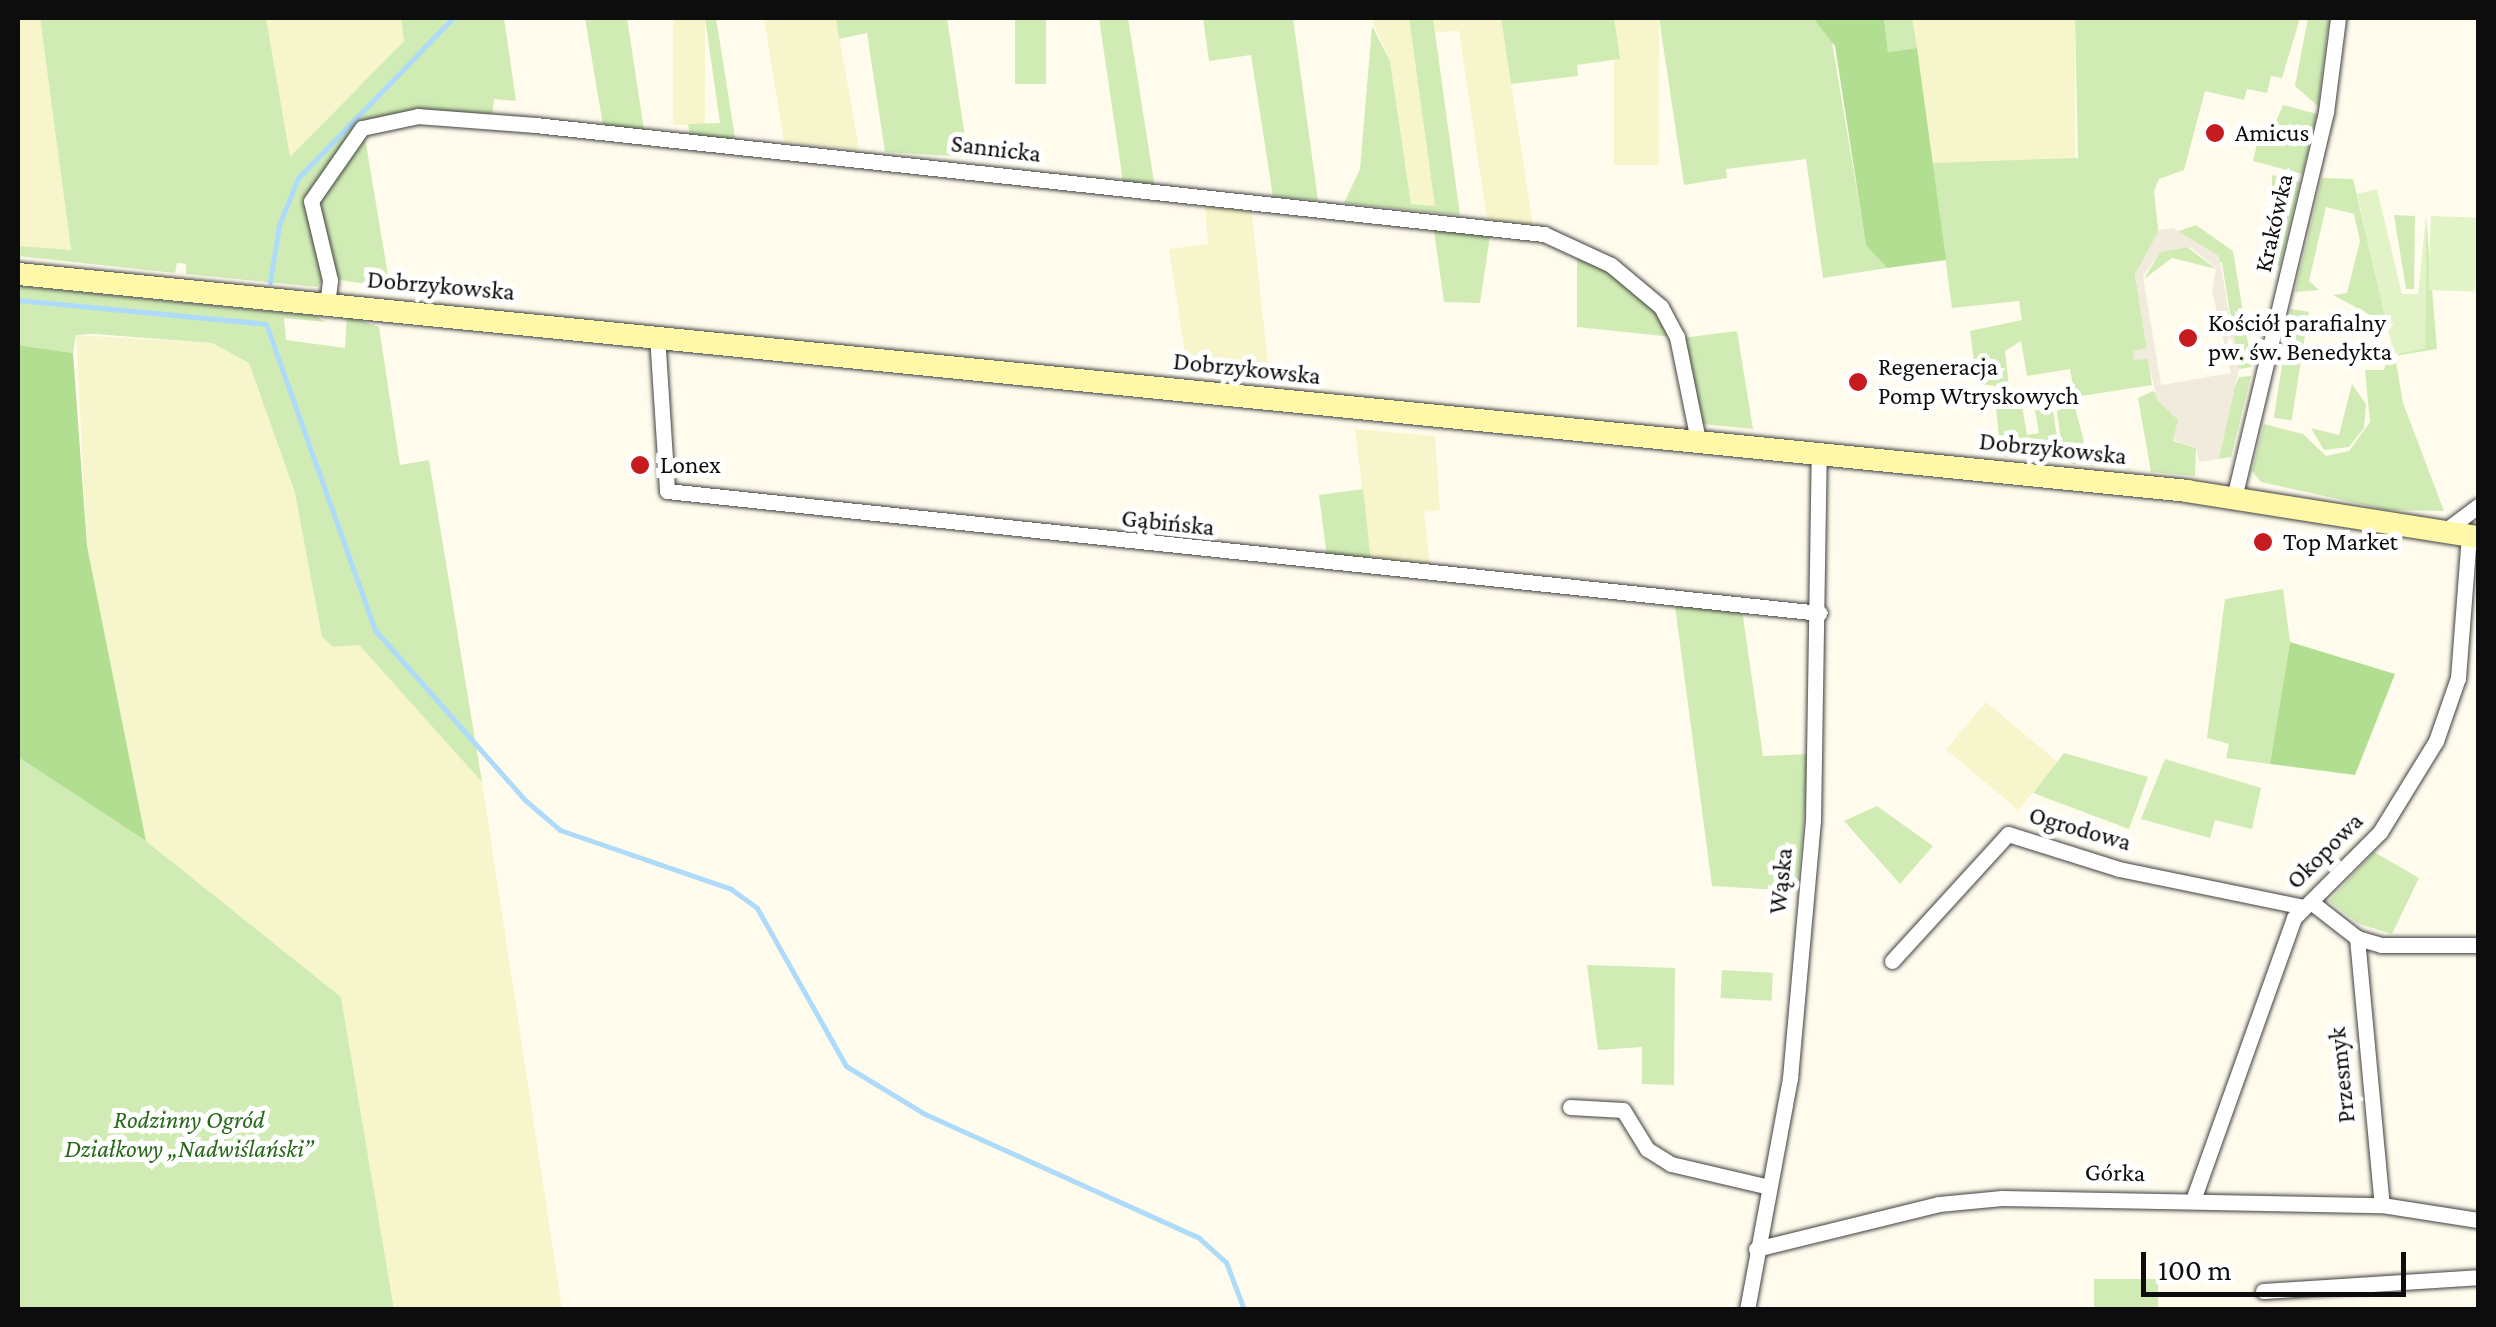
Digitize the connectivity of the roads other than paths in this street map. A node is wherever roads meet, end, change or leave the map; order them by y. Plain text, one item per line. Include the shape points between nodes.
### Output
1 (2338, 18) edge
2 (18, 274) edge
3 (328, 305) junction
4 (657, 335) junction
5 (1698, 440) junction
6 (1819, 452) junction
7 (2234, 498) junction
8 (2478, 506) edge
9 (2441, 534) junction
10 (2474, 536) edge
11 (1820, 613) junction
12 (2472, 622) edge
13 (2308, 905) junction
14 (2356, 938) junction
15 (2478, 945) edge
16 (1892, 960) dead end
17 (1570, 1107) dead end
18 (1768, 1187) junction
19 (2193, 1200) junction
20 (2382, 1205) junction
21 (2478, 1220) edge
22 (1756, 1248) junction
23 (2478, 1277) edge
24 (2264, 1292) dead end
25 (1747, 1310) edge

1 - 7 street, Krakówka via 2326,112
2 - 3 main road, Dobrzykowska
3 - 4 main road, Dobrzykowska
3 - 5 street, Sannicka via 328,270 311,201 362,128 418,116 535,125 1544,234 1610,266 1661,307 1678,337
4 - 5 main road, Dobrzykowska
4 - 11 street, Gąbińska via 667,491
5 - 6 main road, Dobrzykowska
6 - 7 main road, Dobrzykowska
6 - 11 street, Wąska
7 - 9 main road, Dobrzykowska
8 - 9 street
9 - 10 main road, Dobrzykowska
10 - 12 street, Okopowa
11 - 18 street, Wąska via 1796,1016
12 - 13 street, Okopowa via 2454,695 2420,777 2362,853
13 - 14 street, Ogrodowa
13 - 16 street, Ogrodowa via 2119,868 2008,834
13 - 19 street, Okopowa via 2288,930
14 - 15 street
14 - 20 street, Przesmyk
17 - 18 street via 1623,1110 1647,1149 1671,1164
18 - 22 street, Wąska
19 - 20 street, Górka
19 - 22 street, Górka via 1958,1202
20 - 21 street, Górka
22 - 25 street, Wąska
23 - 24 street

